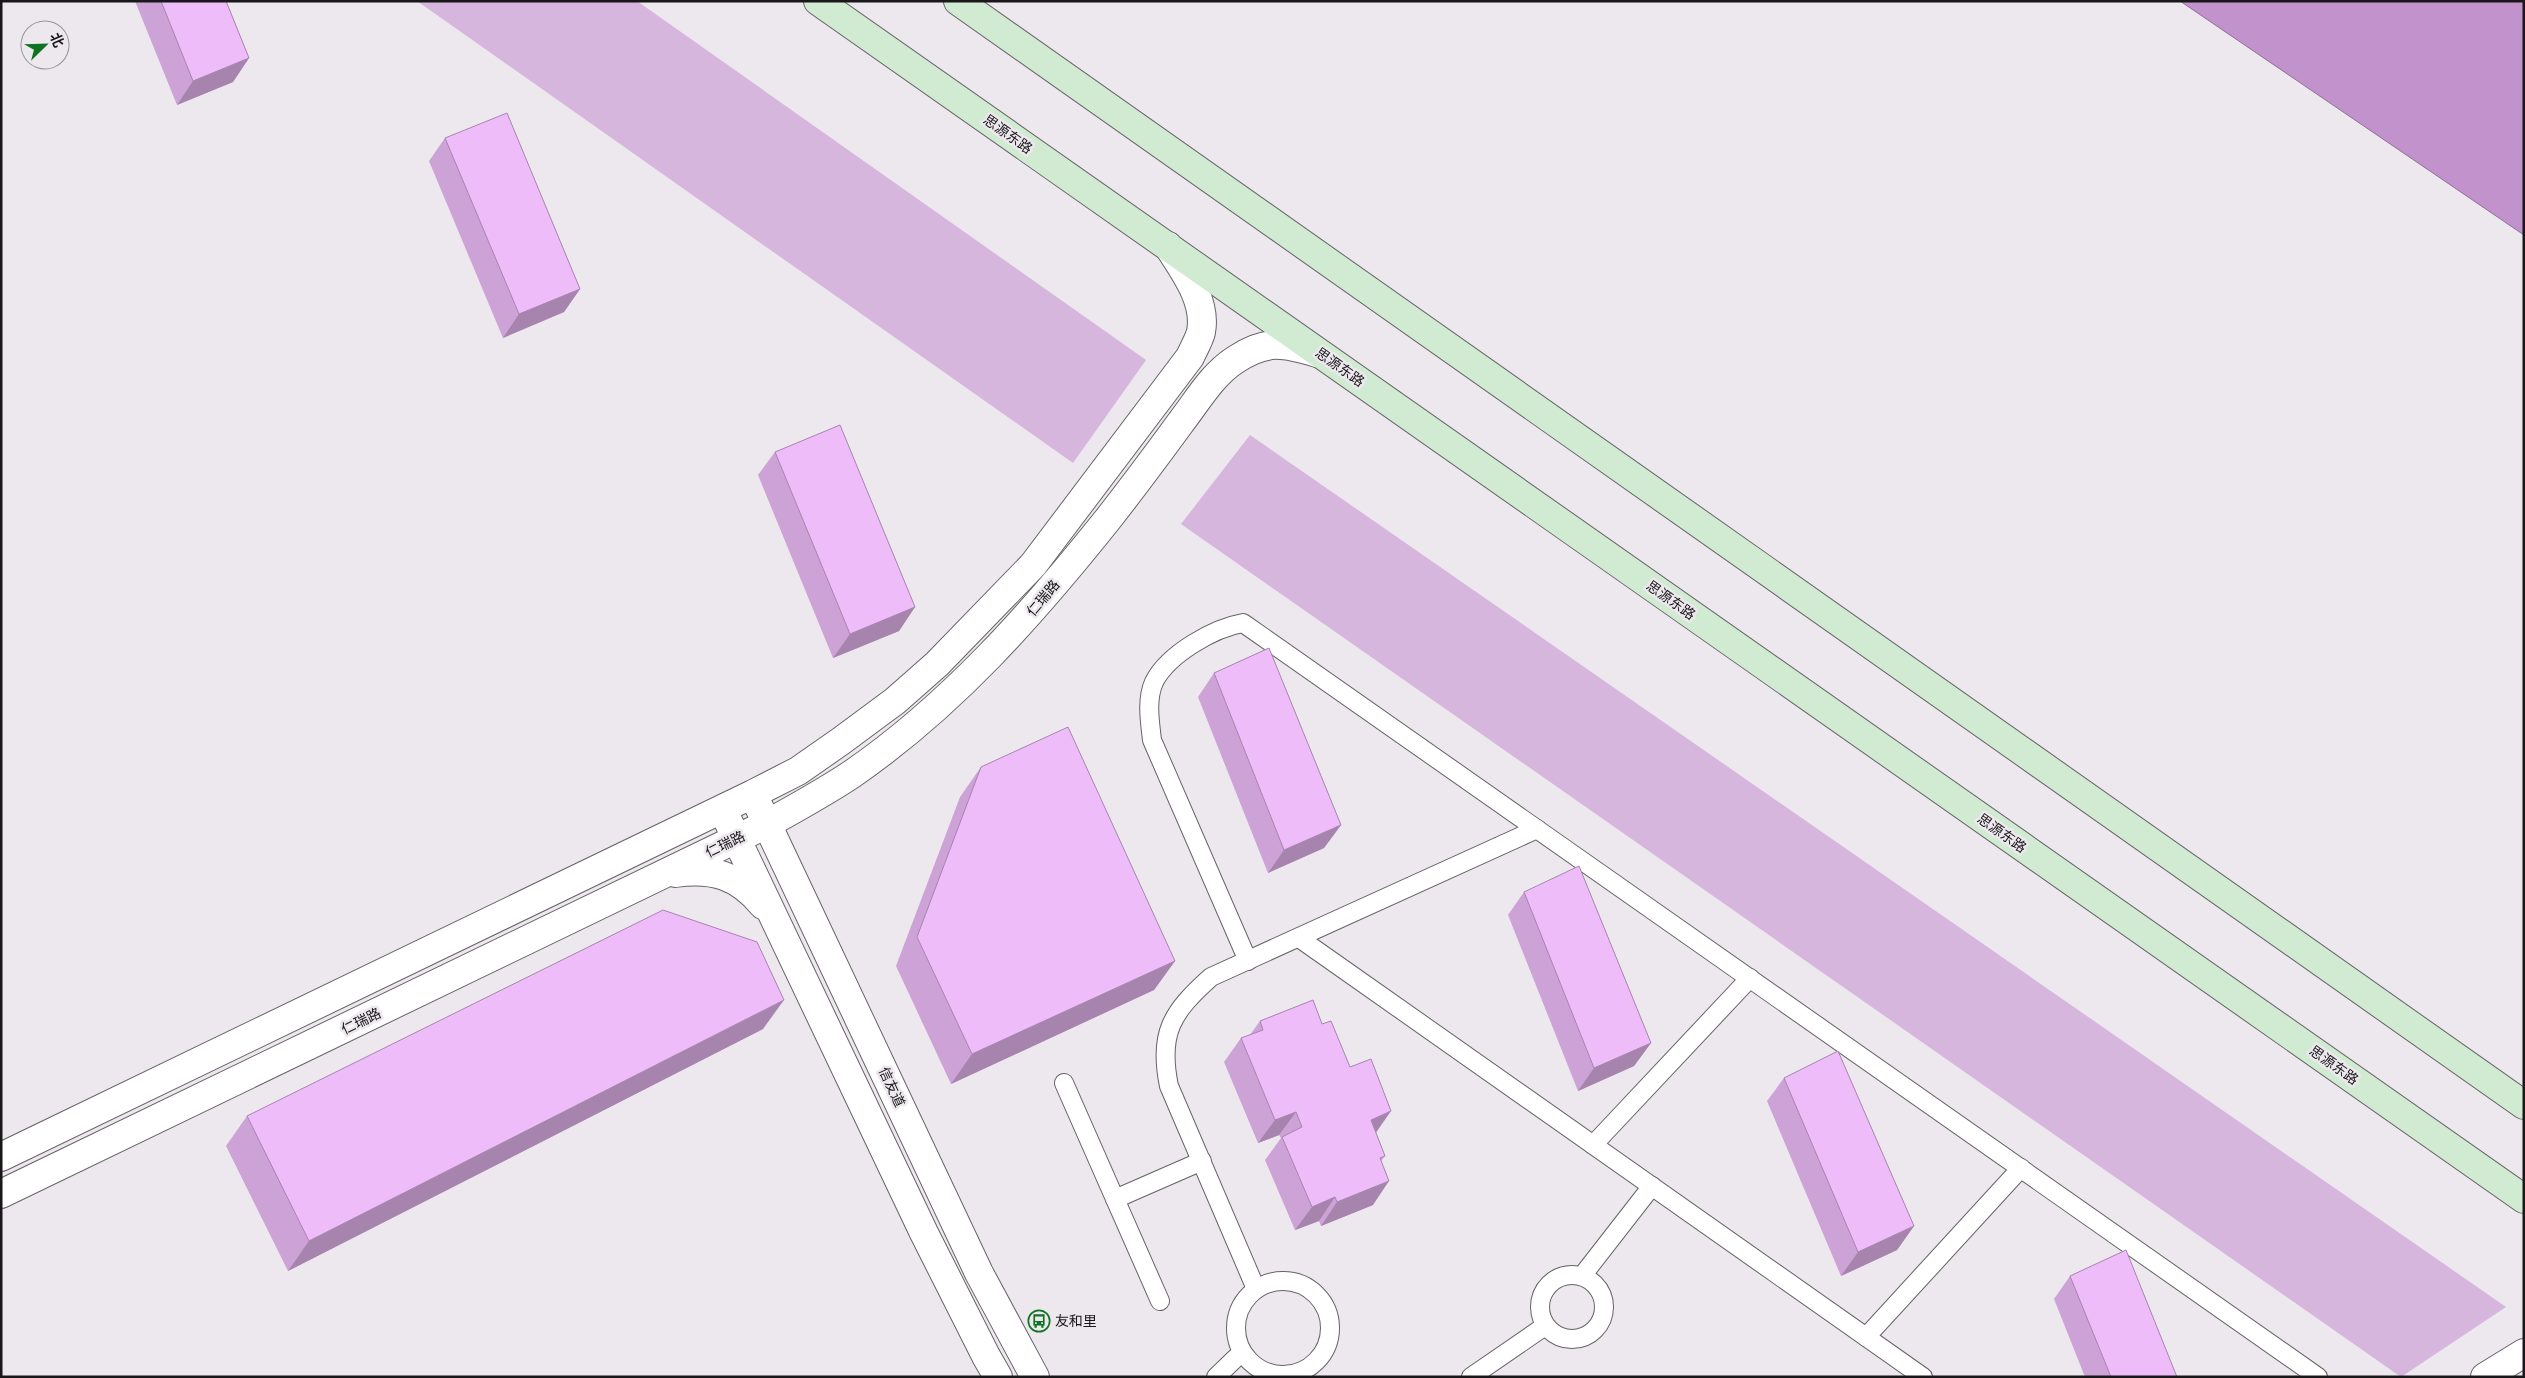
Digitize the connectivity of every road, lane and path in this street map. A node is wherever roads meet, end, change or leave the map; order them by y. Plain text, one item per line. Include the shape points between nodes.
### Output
1 (818, 1) edge
2 (958, 1) edge
3 (1168, 246) junction
4 (1322, 355) junction
5 (752, 794) junction
6 (722, 809) junction
7 (768, 824) junction
8 (1538, 829) junction
9 (736, 843) junction
10 (648, 844) junction
11 (661, 876) junction
12 (808, 908) junction
13 (778, 925) junction
14 (1299, 938) junction
15 (1248, 960) junction
16 (1750, 978) junction
17 (1064, 1083) dead end
18 (2524, 1105) edge
19 (1593, 1145) junction
20 (1, 1157) edge
21 (1202, 1161) junction
22 (2021, 1168) junction
23 (1652, 1186) junction
24 (1, 1194) edge
25 (1115, 1199) junction
26 (2524, 1199) edge
27 (1582, 1276) junction
28 (1256, 1289) junction
29 (1160, 1302) dead end
30 (1545, 1326) junction
31 (1866, 1336) junction
32 (1242, 1352) junction
33 (2524, 1353) edge
34 (1307, 1374) edge
35 (998, 1377) edge
36 (1035, 1377) edge
37 (1216, 1377) edge
38 (1471, 1377) edge
39 (1923, 1377) edge
40 (2318, 1377) edge
41 (2485, 1377) edge

1 - 3 main road, 思源东路
2 - 18 main road
3 - 4 main road, 思源东路
3 - 5 street, 仁瑞路 via 1196,293 1201,332 1190,358 1034,565 938,664 894,701 798,770
4 - 7 street, 仁瑞路 via 1286,344 1264,346 1236,359 1216,376 1127,495 1016,630 902,736 852,774
4 - 26 main road, 思源东路
5 - 6 street, 仁瑞路
5 - 7 street, 信友道
6 - 9 street
6 - 10 street, 仁瑞路
7 - 9 street, 仁瑞路
7 - 12 street, 信友道
8 - 14 lane
8 - 15 lane via 1243,623 1210,634 1188,647 1154,682 1148,708 1152,740
8 - 16 lane
9 - 10 street via 689,839
9 - 11 street, 仁瑞路
9 - 12 street via 768,865
9 - 13 street
10 - 20 street, 仁瑞路
11 - 13 street via 716,872 752,894
11 - 24 street, 仁瑞路
12 - 36 street, 信友道 via 979,1273
13 - 35 street via 924,1232
14 - 15 lane
14 - 19 lane
15 - 21 lane via 1211,977 1192,994 1174,1017 1166,1038 1164,1061 1169,1086
16 - 19 lane
16 - 22 lane
17 - 25 lane
19 - 23 lane
21 - 25 lane
21 - 28 lane
22 - 31 lane
22 - 40 lane
23 - 27 lane
23 - 31 lane
25 - 29 lane
27 - 30 lane via 1562,1276 1546,1287 1539,1307
27 - 30 lane via 1598,1289 1604,1300 1601,1321 1595,1330 1585,1337 1563,1339
28 - 32 lane via 1238,1312 1235,1326
28 - 34 lane via 1269,1282 1284,1280 1312,1290 1322,1301 1330,1330 1326,1347
30 - 38 lane
31 - 39 lane
32 - 34 lane via 1258,1368 1273,1375
32 - 37 lane
33 - 41 street

